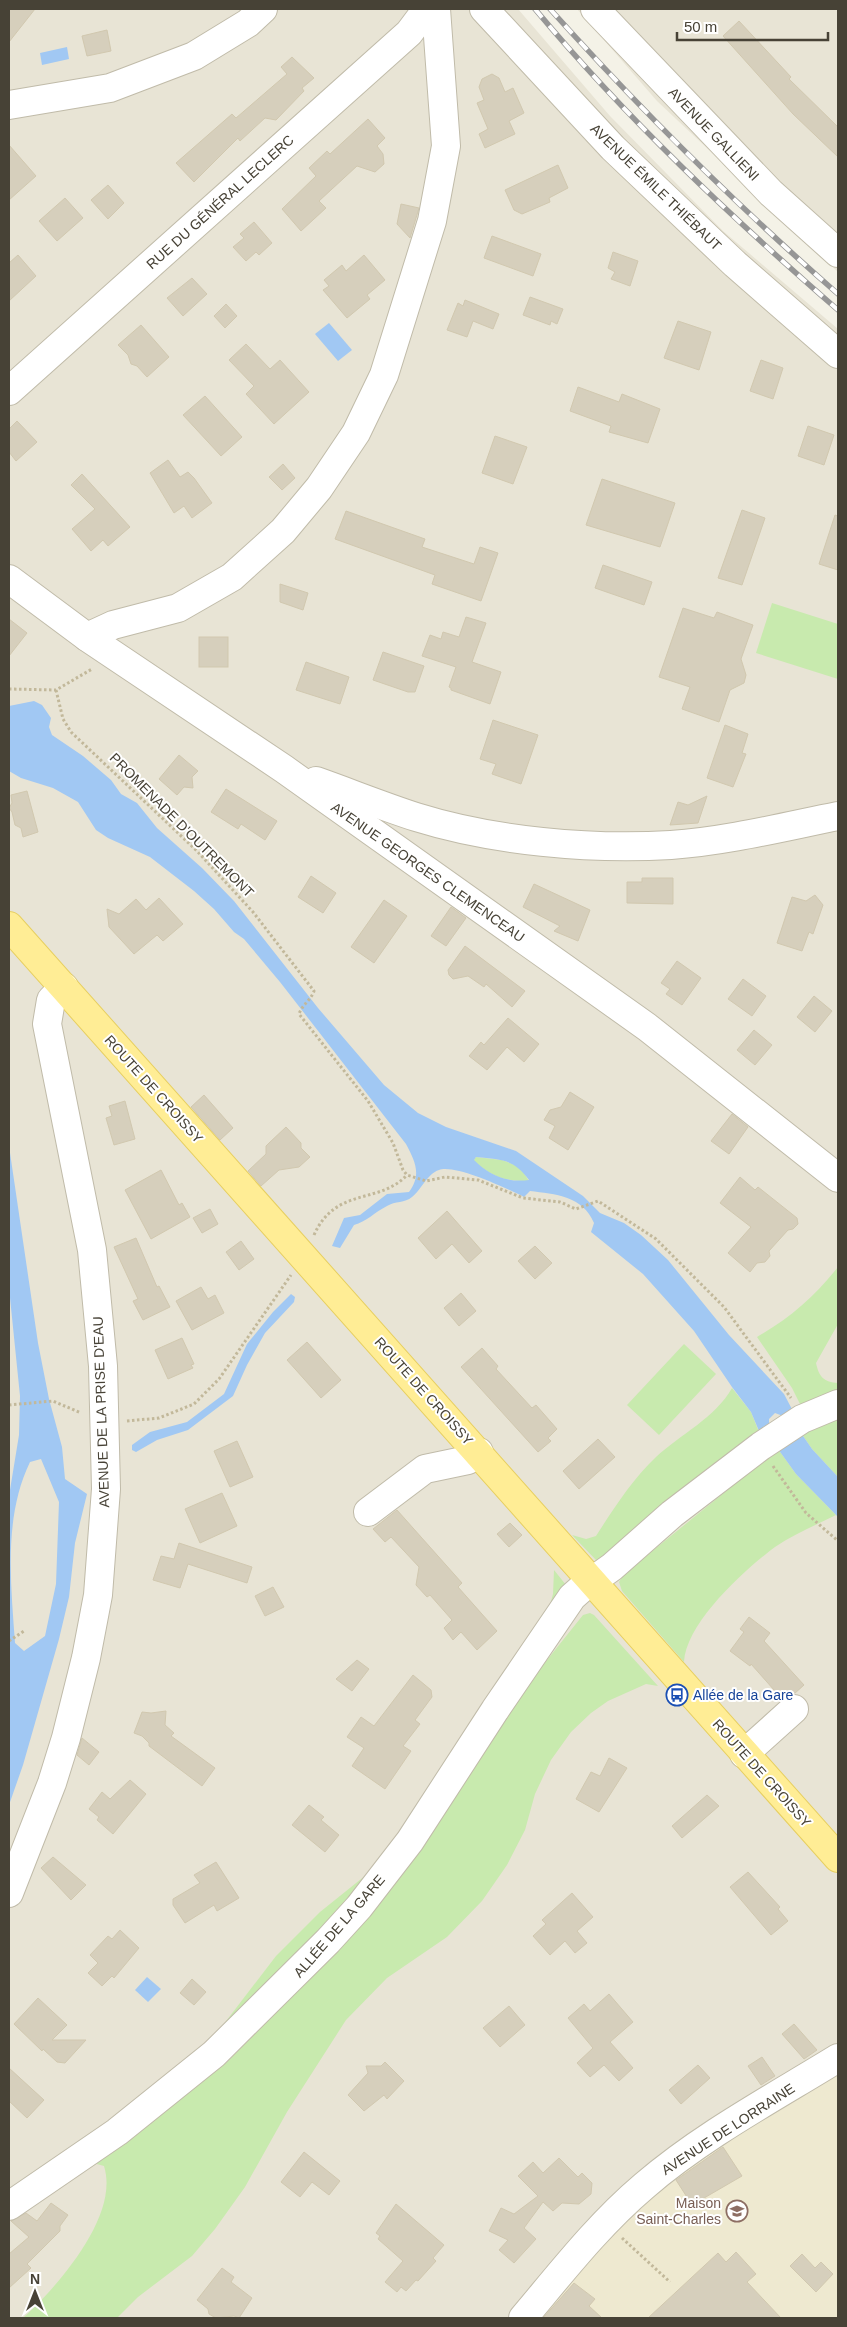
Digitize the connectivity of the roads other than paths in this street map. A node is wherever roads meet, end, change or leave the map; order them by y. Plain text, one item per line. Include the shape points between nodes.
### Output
1 (263, 9) edge
2 (427, 9) edge
3 (436, 9) edge
4 (484, 9) edge
5 (595, 9) edge
6 (9, 105) edge
7 (838, 252) edge
8 (838, 354) edge
9 (9, 391) edge
10 (9, 579) edge
11 (86, 637) junction
12 (284, 769) junction
13 (838, 816) edge
14 (417, 817) junction
15 (400, 852) junction
16 (9, 926) edge
17 (64, 987) junction
18 (838, 1178) edge
19 (838, 1404) edge
20 (479, 1452) junction
21 (368, 1512) dead end
22 (593, 1580) junction
23 (794, 1709) dead end
24 (744, 1754) junction
25 (838, 1858) edge
26 (9, 1893) edge
27 (838, 2058) edge
28 (9, 2206) edge
29 (523, 2318) edge

1 - 6 street via 248,23 186,60 110,88
2 - 9 street, RUE DU GÉNÉRAL LECLERC via 409,33
3 - 11 street via 446,146 432,221 384,375 356,433 319,488 283,531 232,577 178,608 113,625
4 - 8 street, AVENUE ÉMILE THIÉBAUT via 614,148 735,264
5 - 7 street, AVENUE GALLIENI via 770,193
10 - 11 street, AVENUE GEORGES CLEMENCEAU
11 - 12 street, AVENUE GEORGES CLEMENCEAU
12 - 14 street
12 - 15 street, AVENUE GEORGES CLEMENCEAU
13 - 14 street via 707,840 629,846 532,840
14 - 15 street
15 - 18 street, AVENUE GEORGES CLEMENCEAU via 647,1027
16 - 17 main road, ROUTE DE CROISSY
17 - 20 main road, ROUTE DE CROISSY
17 - 26 street, AVENUE DE LA PRISE D'EAU via 51,1000 47,1024 92,1250 103,1366 106,1489 103,1543 98,1595 66,1738
19 - 22 street, ALLÉE DE LA GARE via 802,1419 761,1446
20 - 21 street via 468,1460 425,1470
20 - 22 main road, ROUTE DE CROISSY
22 - 24 main road, ROUTE DE CROISSY
22 - 28 street, ALLÉE DE LA GARE via 572,1597 410,1842 328,1941 214,2054 117,2132
23 - 24 street
24 - 25 main road, ROUTE DE CROISSY
27 - 29 street, AVENUE DE LORRAINE via 695,2147 644,2186 606,2222

